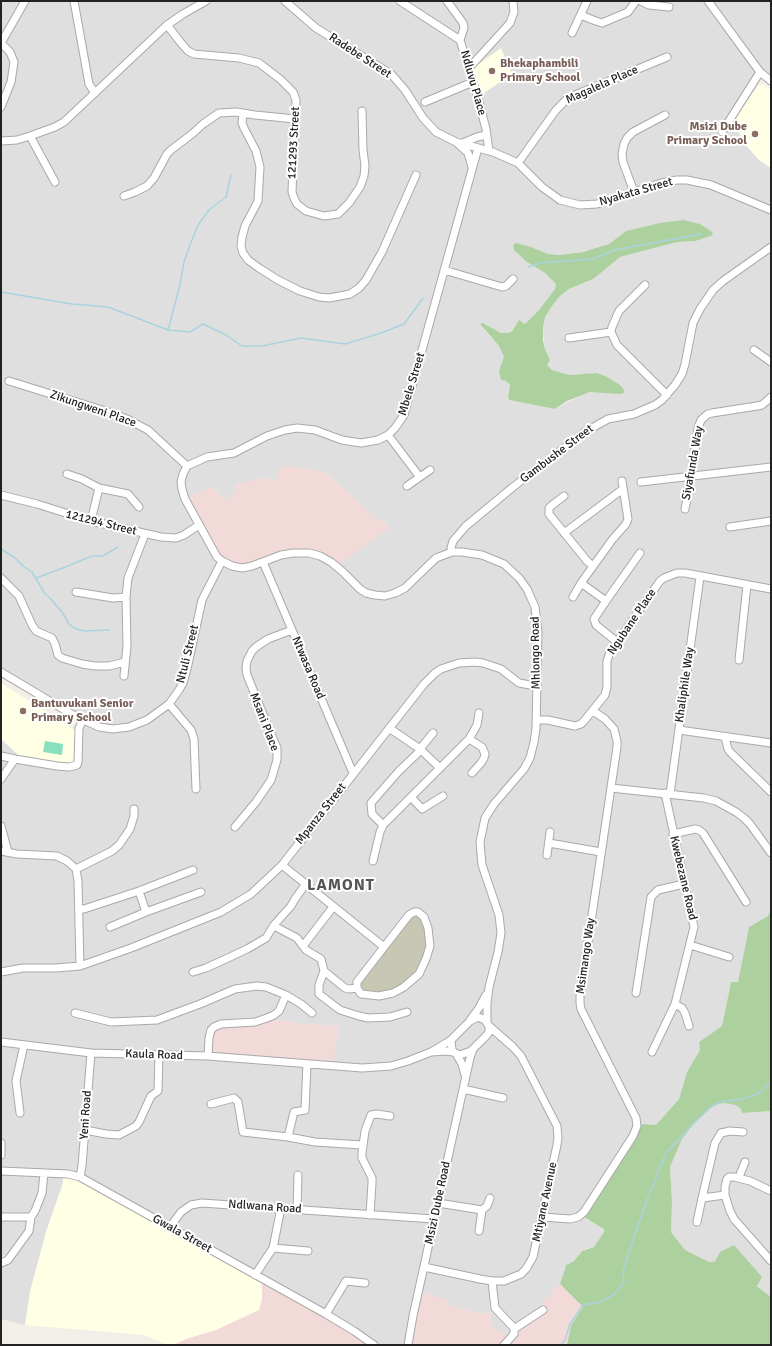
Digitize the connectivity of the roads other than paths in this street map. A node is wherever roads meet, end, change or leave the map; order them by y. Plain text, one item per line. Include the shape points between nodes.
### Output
1 (25, 1) edge
2 (74, 1) edge
3 (206, 1) edge
4 (285, 1) edge
5 (400, 1) edge
6 (447, 1) edge
7 (513, 1) edge
8 (587, 1) edge
9 (636, 1) edge
10 (641, 1) edge
11 (708, 1) edge
12 (669, 7) dead end
13 (581, 15) junction
14 (167, 25) junction
15 (572, 33) dead end
16 (460, 40) junction
17 (1, 43) edge
18 (667, 57) dead end
19 (469, 68) junction
20 (760, 72) junction
21 (771, 81) edge
22 (473, 82) junction
23 (95, 93) junction
24 (425, 102) dead end
25 (1, 107) edge
26 (362, 111) dead end
27 (243, 113) junction
28 (666, 116) dead end
29 (295, 119) junction
30 (722, 132) dead end
31 (486, 135) junction
32 (30, 136) junction
33 (1, 142) edge
34 (459, 143) junction
35 (478, 148) junction
36 (489, 150) junction
37 (518, 163) junction
38 (473, 169) junction
39 (416, 175) dead end
40 (55, 182) dead end
41 (634, 192) junction
42 (124, 196) dead end
43 (771, 210) edge
44 (771, 247) edge
45 (444, 270) junction
46 (513, 279) dead end
47 (645, 284) dead end
48 (611, 332) junction
49 (569, 338) dead end
50 (754, 350) dead end
51 (771, 362) edge
52 (9, 381) dead end
53 (667, 395) junction
54 (771, 397) edge
55 (388, 435) junction
56 (188, 466) junction
57 (771, 466) edge
58 (430, 470) dead end
59 (67, 474) dead end
60 (420, 476) junction
61 (691, 476) junction
62 (622, 482) dead end
63 (641, 482) dead end
64 (407, 486) dead end
65 (99, 488) junction
66 (623, 489) junction
67 (1, 495) edge
68 (564, 496) dead end
69 (139, 507) dead end
70 (685, 509) dead end
71 (91, 521) junction
72 (771, 521) edge
73 (199, 525) junction
74 (730, 527) dead end
75 (564, 533) junction
76 (145, 534) junction
77 (452, 552) junction
78 (640, 553) dead end
79 (222, 561) junction
80 (263, 562) junction
81 (593, 566) junction
82 (700, 577) junction
83 (1, 578) edge
84 (581, 583) junction
85 (747, 585) junction
86 (771, 590) edge
87 (76, 592) dead end
88 (126, 597) junction
89 (573, 597) dead end
90 (606, 601) junction
91 (292, 630) junction
92 (617, 642) junction
93 (739, 660) dead end
94 (125, 662) junction
95 (1, 672) edge
96 (124, 676) dead end
97 (536, 686) junction
98 (169, 704) junction
99 (593, 711) junction
100 (479, 713) dead end
101 (82, 720) junction
102 (536, 720) junction
103 (389, 728) junction
104 (678, 730) junction
105 (433, 733) dead end
106 (725, 737) junction
107 (469, 739) junction
108 (771, 743) edge
109 (421, 750) junction
110 (1, 756) edge
111 (15, 759) junction
112 (440, 768) junction
113 (353, 773) junction
114 (472, 773) dead end
115 (1, 779) edge
116 (611, 788) junction
117 (196, 789) dead end
118 (771, 792) edge
119 (667, 793) junction
120 (443, 796) dead end
121 (411, 797) junction
122 (134, 809) dead end
123 (383, 825) junction
124 (1, 826) edge
125 (235, 827) dead end
126 (550, 832) dead end
127 (673, 834) junction
128 (549, 843) junction
129 (5, 851) edge
130 (601, 852) junction
131 (771, 853) edge
132 (547, 855) dead end
133 (373, 861) dead end
134 (282, 865) junction
135 (76, 869) junction
136 (193, 870) dead end
137 (684, 884) junction
138 (305, 885) junction
139 (139, 891) junction
140 (201, 892) dead end
141 (746, 902) dead end
142 (333, 906) junction
143 (80, 909) junction
144 (146, 912) junction
145 (274, 926) junction
146 (110, 927) dead end
147 (304, 946) junction
148 (690, 946) junction
149 (384, 947) junction
150 (729, 957) dead end
151 (80, 966) junction
152 (324, 971) junction
153 (1, 972) edge
154 (193, 972) dead end
155 (489, 987) junction
156 (356, 988) junction
157 (636, 993) dead end
158 (286, 995) junction
159 (675, 1004) junction
160 (407, 1012) dead end
161 (75, 1013) dead end
162 (312, 1013) dead end
163 (470, 1021) junction
164 (488, 1024) junction
165 (689, 1026) dead end
166 (484, 1039) junction
167 (451, 1040) junction
168 (1, 1042) edge
169 (507, 1042) junction
170 (24, 1045) junction
171 (474, 1049) junction
172 (431, 1052) junction
173 (652, 1052) dead end
174 (91, 1053) junction
175 (455, 1053) junction
176 (159, 1054) junction
177 (208, 1056) junction
178 (307, 1064) junction
179 (466, 1077) junction
180 (463, 1089) junction
181 (503, 1098) dead end
182 (211, 1104) dead end
183 (20, 1113) dead end
184 (390, 1116) dead end
185 (85, 1130) junction
186 (743, 1132) dead end
187 (288, 1137) junction
188 (1, 1142) edge
189 (362, 1145) junction
190 (1, 1155) edge
191 (745, 1162) dead end
192 (1, 1171) edge
193 (44, 1173) junction
194 (298, 1175) dead end
195 (80, 1177) junction
196 (739, 1177) junction
197 (771, 1191) edge
198 (725, 1195) junction
199 (490, 1198) dead end
200 (702, 1198) junction
201 (438, 1203) junction
202 (281, 1208) junction
203 (296, 1210) junction
204 (482, 1210) junction
205 (370, 1215) junction
206 (1, 1217) edge
207 (31, 1217) junction
208 (542, 1217) junction
209 (434, 1219) junction
210 (697, 1222) dead end
211 (170, 1227) junction
212 (479, 1231) dead end
213 (273, 1248) junction
214 (308, 1251) dead end
215 (771, 1261) edge
216 (1, 1263) edge
217 (424, 1267) junction
218 (255, 1275) junction
219 (492, 1281) junction
220 (364, 1283) dead end
221 (543, 1310) dead end
222 (326, 1314) junction
223 (411, 1329) junction
224 (514, 1329) junction
225 (354, 1331) junction
226 (366, 1345) edge
227 (374, 1345) edge
228 (403, 1345) edge
229 (408, 1345) edge
230 (504, 1345) edge

1 - 17 street
2 - 23 street via 89,84
3 - 14 street
4 - 34 street, Radebe Street via 316,28 392,75 429,125 436,132
5 - 16 street, Ndluvu Place
6 - 16 street via 463,23
7 - 19 street via 514,12 510,23
8 - 13 street
9 - 13 street via 628,12 602,23
10 - 12 street via 649,5
11 - 20 street
13 - 15 street
14 - 23 street
14 - 29 street, 121293 Street via 188,51 194,54 239,58 259,63 293,92 296,100
16 - 19 street, Ndluvu Place
17 - 25 street via 10,52 14,67
18 - 37 street, Magalela Place via 568,98 556,110
19 - 22 street, Ndluvu Place
20 - 21 street
20 - 30 street
22 - 24 street
22 - 31 street, Ndluvu Place
23 - 32 street via 64,122
26 - 29 street, 121293 Street via 364,176 349,203 338,214 324,216 301,208 292,192
27 - 29 street
27 - 39 street via 242,123 256,151 260,167 258,201 243,231 241,246 248,260 300,291 329,298 349,294 359,288 379,258
27 - 42 street via 225,112 213,117 167,154 147,186
28 - 41 street via 633,132 624,144 623,162
31 - 34 street
31 - 36 street, Ndluvu Place
32 - 33 street
32 - 40 street
34 - 35 street, Radebe Street
34 - 38 street via 468,153
35 - 36 street, Radebe Street
35 - 38 street, Mbele Street
36 - 37 street, Nyakata Street
37 - 41 street, Nyakata Street via 552,195 570,203 597,204
38 - 45 street, Mbele Street
41 - 43 street, Nyakata Street via 661,183 687,180 711,185
44 - 53 street, Gambushe Street via 723,281 700,308 693,323 682,374
45 - 46 street via 502,287
45 - 55 street, Mbele Street via 404,414
47 - 48 street via 619,311
48 - 49 street
48 - 53 street via 617,345
50 - 51 street
52 - 56 street, Zikungweni Place via 130,420 148,430
53 - 77 street, Gambushe Street via 645,410 608,419 585,432 466,526 453,541
54 - 61 street, Siyafunda Way via 762,405 712,413 701,420
55 - 56 street via 361,443 342,440 315,430 297,428 267,436 234,453 207,458
55 - 60 street
56 - 73 street via 183,474 182,489
57 - 61 street
58 - 60 street
59 - 65 street
60 - 64 street
61 - 63 street
61 - 70 street, Siyafunda Way
62 - 66 street
65 - 69 street via 128,494
65 - 71 street
66 - 75 street
66 - 81 street via 628,519
67 - 71 street, 121294 Street
68 - 75 street via 549,510
71 - 76 street, 121294 Street
72 - 74 street
73 - 76 street, 121294 Street via 176,538
73 - 79 street via 217,557
75 - 81 street
76 - 88 street via 128,578
77 - 80 street, Mhlongo Road via 436,558 405,588 385,596 366,593 337,566 320,556 293,553
77 - 97 street, Mhlongo Road via 482,555 504,564 527,589 535,607 537,620
78 - 90 street
79 - 80 street, Mhlongo Road via 242,568
79 - 98 street, Ntuli Street via 202,600 184,678
80 - 91 street, Ntwasa Road
81 - 84 street
82 - 85 street, Ngubane Place
82 - 92 street, Ngubane Place via 677,573 660,581
82 - 104 street, Khaliphile Way
83 - 94 street via 19,596 36,631 54,640 58,655 62,658 94,666
84 - 89 street
84 - 90 street
85 - 86 street, Ngubane Place
85 - 93 street
87 - 88 street via 113,598
88 - 94 street
90 - 92 street via 594,622
91 - 113 street, Ntwasa Road
91 - 125 street, Msani Place via 268,639 256,647 247,662 247,675 277,748 277,760 271,780
92 - 99 street, Ngubane Place via 608,656 605,695
94 - 96 street
95 - 101 street, Ntuli Street
97 - 102 street, Mhlongo Road
97 - 103 street, Mpanza Street via 519,683 501,669 483,663 466,662 452,665 441,669 430,678
98 - 101 street, Ntuli Street via 148,720 129,727 99,727
98 - 117 street via 191,730 194,739
99 - 102 street, Ngubane Place via 581,724 575,726
99 - 116 street, Msimango Way via 605,719 616,734 617,747
100 - 107 street via 477,725
101 - 111 street via 76,765 69,767
102 - 155 street, Mhlongo Road via 528,764 490,810 485,818 481,836 482,865 500,914 501,924 500,941
103 - 109 street
103 - 113 street, Mpanza Street
104 - 106 street
104 - 119 street, Khaliphile Way
105 - 109 street
106 - 108 street
106 - 118 street via 730,752
107 - 112 street
107 - 114 street via 482,747 485,754
109 - 112 street
109 - 123 street via 371,803 372,814
110 - 111 street
111 - 115 street
112 - 121 street
113 - 134 street, Mpanza Street
116 - 119 street
116 - 130 street, Msimango Way
119 - 127 street, Kwebezane Road
119 - 131 street via 716,801 736,812 750,824
120 - 121 street via 422,809
121 - 123 street
122 - 135 street via 130,829 119,845
123 - 133 street
124 - 129 street
126 - 128 street
127 - 137 street, Kwebezane Road
127 - 141 street via 695,829 703,833
128 - 130 street
128 - 132 street
129 - 135 street via 57,856 68,861
130 - 208 street, Msimango Way via 580,1003 636,1118 637,1126 584,1212 570,1219
134 - 138 street
134 - 151 street, Mpanza Street via 251,894 221,912
135 - 143 street
136 - 139 street
137 - 148 street, Kwebezane Road via 693,923
137 - 157 street via 658,890 651,897
138 - 142 street
138 - 145 street via 289,910
139 - 143 street
139 - 144 street
140 - 144 street
142 - 147 street
142 - 149 street
143 - 151 street
144 - 146 street
145 - 147 street via 297,938
145 - 154 street via 266,938 247,949
147 - 152 street via 321,959
148 - 150 street
148 - 159 street, Kwebezane Road
149 - 156 street via 359,978
149 - 156 street via 409,915 416,911 421,913 428,928 430,946 420,974 393,993 379,996 361,994
151 - 153 street, Mpanza Street via 23,968
152 - 156 street via 345,988
152 - 160 street via 320,979 319,994 340,1010 368,1018 390,1017
155 - 163 street, Mhlongo Road
155 - 164 street, Mhlongo Road
158 - 161 street via 266,987 235,989 157,1020 147,1021 111,1022
158 - 162 street
158 - 177 street via 279,1011 274,1015 256,1022 221,1024 214,1027 211,1030
159 - 165 street via 682,1008
159 - 173 street, Kwebezane Road
163 - 164 street via 478,1017
163 - 167 street, Mhlongo Road
164 - 166 street via 489,1032
164 - 169 street, Mtiyane Avenue
166 - 169 street via 496,1038
166 - 171 street
167 - 172 street, Kaula Road
167 - 175 street via 451,1048
168 - 170 street, Kaula Road
169 - 208 street, Mtiyane Avenue via 517,1050 525,1062 557,1126 557,1145
170 - 174 street, Kaula Road
170 - 183 street via 16,1081
171 - 175 street, Kaula Road via 464,1055
171 - 179 street, Msizi Dube Road
172 - 175 street, Kaula Road
172 - 178 street, Kaula Road via 400,1064 380,1067
174 - 176 street, Kaula Road
174 - 185 street, Yeni Road
175 - 179 street
176 - 177 street, Kaula Road
176 - 185 street via 158,1091 150,1096 136,1126 119,1135
177 - 178 street, Kaula Road
178 - 187 street via 305,1110 294,1112
179 - 180 street, Msizi Dube Road
180 - 181 street
180 - 201 street, Msizi Dube Road
182 - 187 street via 234,1098 238,1102 244,1132
184 - 189 street via 371,1115
185 - 195 street, Yeni Road
186 - 200 street via 721,1133
187 - 189 street
188 - 190 street
189 - 205 street via 362,1158 372,1178
191 - 196 street
192 - 193 street, Gwala Street
193 - 195 street, Gwala Street
193 - 207 street via 42,1193
194 - 203 street
195 - 211 street, Gwala Street
196 - 197 street
196 - 198 street via 730,1176 726,1179
198 - 200 street
198 - 215 street via 734,1218
199 - 204 street
200 - 210 street
201 - 204 street
201 - 209 street, Msizi Dube Road
202 - 203 street, Ndlwana Road
202 - 211 street, Ndlwana Road via 197,1203 182,1212
202 - 213 street
203 - 205 street, Ndlwana Road
204 - 212 street
205 - 209 street, Ndlwana Road
206 - 207 street
207 - 216 street via 29,1231 8,1260
208 - 219 street, Mtiyane Avenue via 533,1257 526,1269 510,1279
209 - 217 street, Msizi Dube Road
211 - 218 street, Gwala Street
213 - 214 street
213 - 218 street
217 - 219 street, Mtiyane Avenue
217 - 223 street, Msizi Dube Road
218 - 222 street, Gwala Street
219 - 224 street via 495,1308
220 - 222 street via 346,1281
221 - 224 street
222 - 225 street, Gwala Street
223 - 228 street, Msizi Dube Road
223 - 229 street, Msizi Dube Road
224 - 230 street via 514,1334
225 - 226 street, Gwala Street
225 - 227 street, Gwala Street

